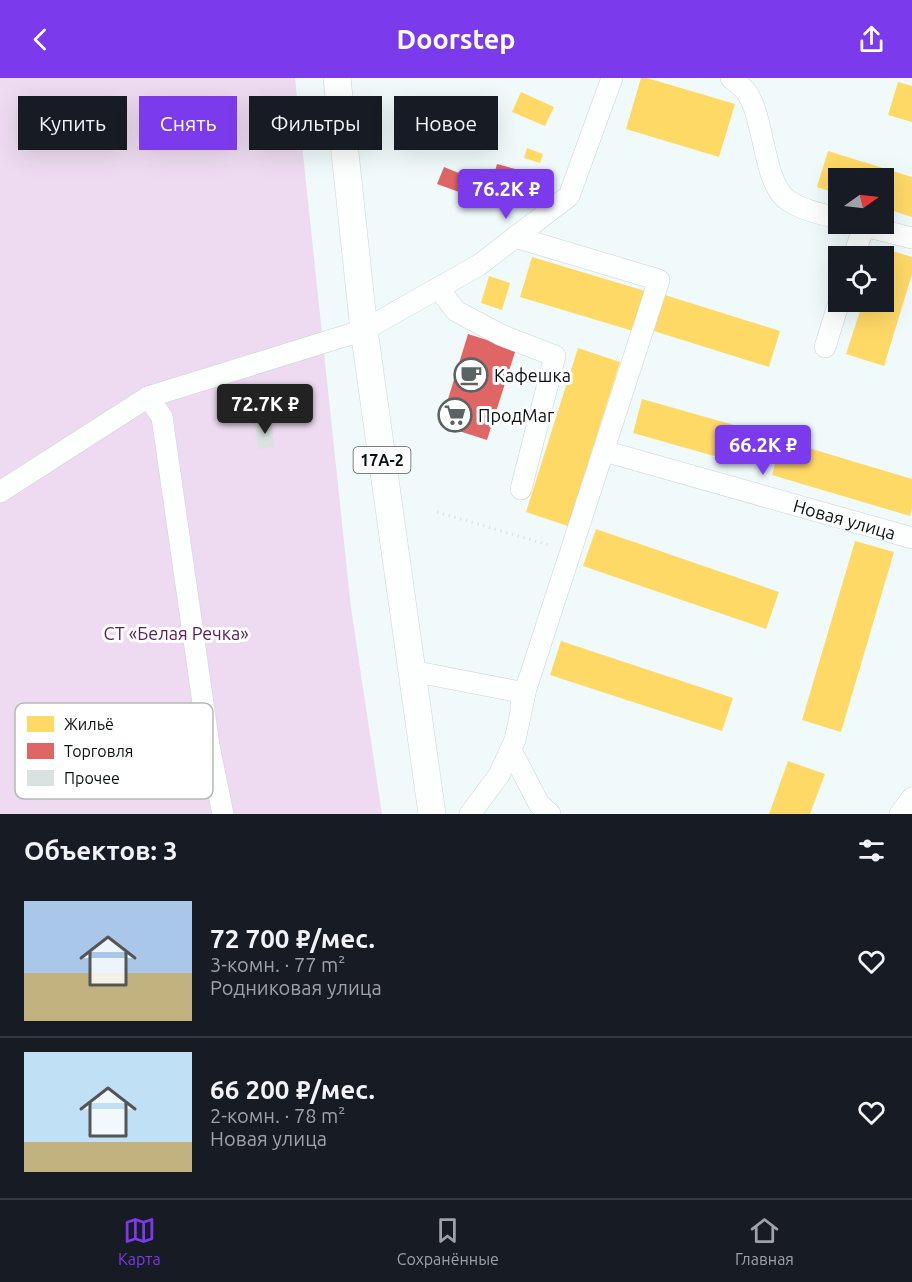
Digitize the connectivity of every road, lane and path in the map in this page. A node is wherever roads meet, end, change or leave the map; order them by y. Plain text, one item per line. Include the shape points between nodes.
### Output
1 (337, 78) edge
2 (612, 78) edge
3 (743, 82) edge
4 (828, 216) edge
5 (894, 233) edge
6 (515, 237) junction
7 (912, 238) edge
8 (438, 288) junction
9 (836, 312) edge
10 (364, 330) junction
11 (825, 347) dead end
12 (148, 397) junction
13 (604, 451) junction
14 (521, 489) dead end
15 (0, 492) edge
16 (437, 512) dead end
17 (912, 538) edge
18 (571, 552) junction
19 (412, 672) junction
20 (523, 699) junction
21 (203, 703) edge
22 (511, 750) junction
23 (213, 765) edge
24 (912, 798) edge
25 (223, 814) edge
26 (432, 814) edge
27 (470, 814) edge
28 (550, 814) edge
29 (900, 814) edge

1 - 10 main road, 17А-2
2 - 6 street via 569,196
3 - 4 street via 781,194 806,210
5 - 7 street
6 - 8 street via 479,265
6 - 13 street via 660,280
8 - 10 street
8 - 14 street via 456,311 501,335 555,356
9 - 11 street
10 - 12 street
10 - 19 main road, 17А-2
12 - 15 street
12 - 21 street via 162,417
13 - 17 street, Новая улица
13 - 18 street
16 - 18 path
18 - 20 street
19 - 20 street
19 - 26 main road, 17А-2
20 - 22 street
22 - 27 street via 500,775
22 - 28 street via 539,804
23 - 25 street
24 - 29 street

